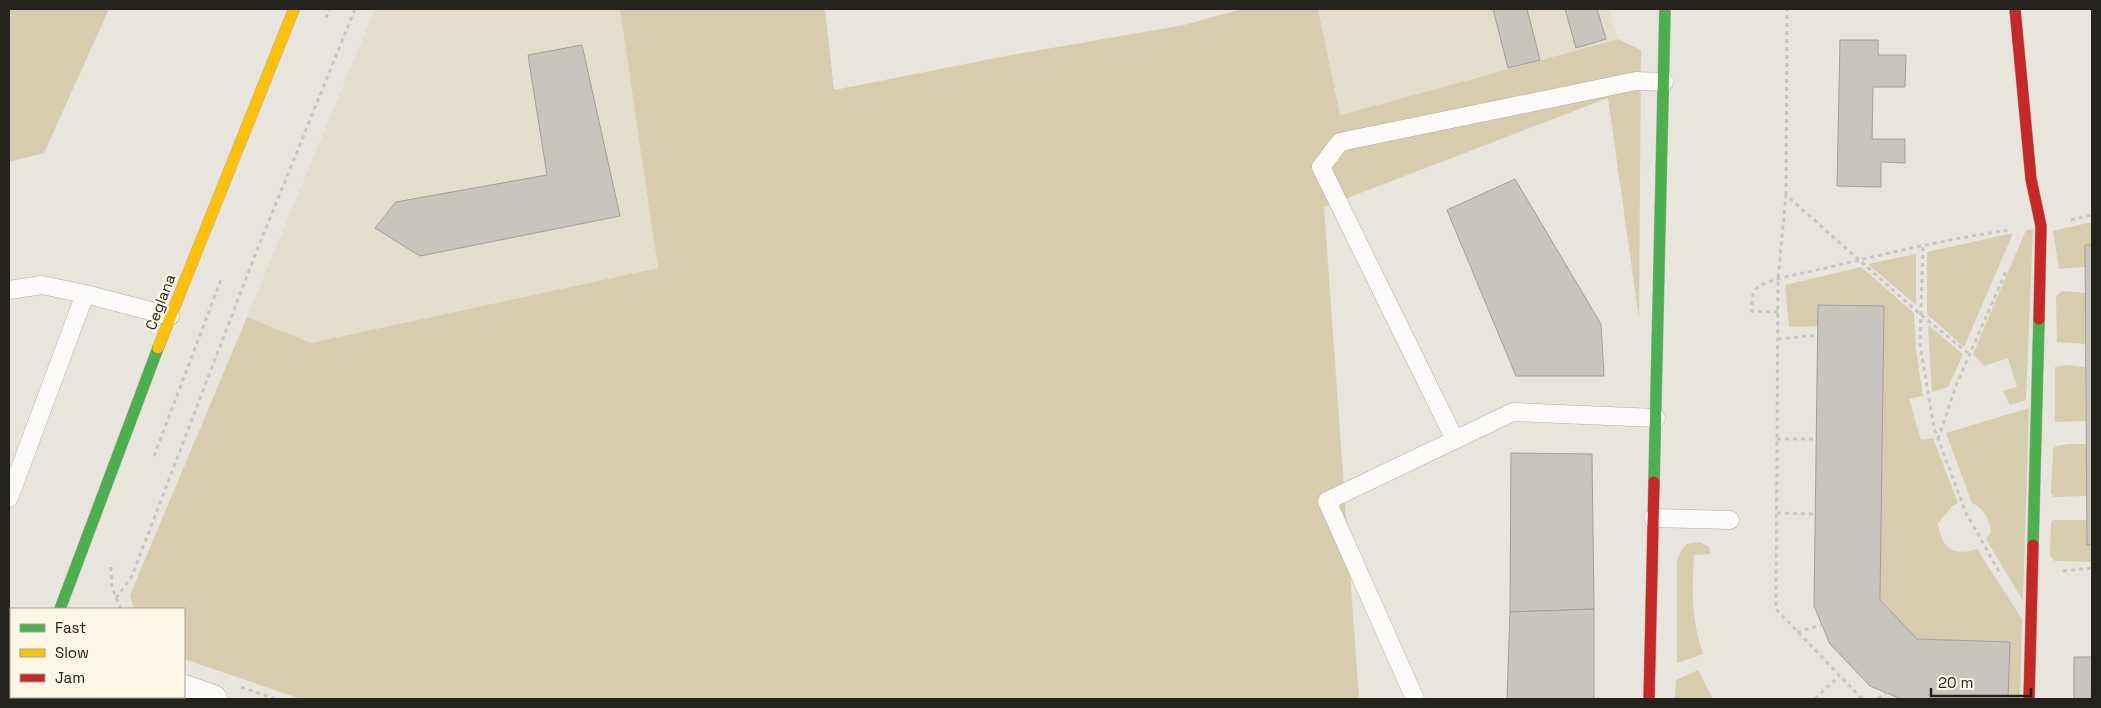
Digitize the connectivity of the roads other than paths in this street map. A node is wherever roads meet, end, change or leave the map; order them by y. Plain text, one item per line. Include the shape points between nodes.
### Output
1 (294, 9) edge
2 (1665, 9) edge
3 (2015, 9) edge
4 (1664, 82) junction
5 (9, 290) edge
6 (85, 294) junction
7 (170, 316) junction
8 (1656, 418) junction
9 (1455, 440) junction
10 (9, 498) edge
11 (1653, 518) junction
12 (1730, 520) dead end
13 (60, 608) edge
14 (185, 689) edge
15 (213, 699) edge
16 (1415, 699) edge
17 (1648, 699) edge
18 (2029, 699) edge

1 - 7 street, Ceglana
2 - 4 street
3 - 18 street via 2031,179 2041,226
4 - 8 street
4 - 9 lane via 1636,81 1340,142 1321,167
5 - 6 lane via 42,285
6 - 7 lane
6 - 10 lane
7 - 13 street, Ceglana
8 - 9 lane via 1513,412
8 - 11 street
9 - 16 lane via 1327,501
11 - 12 lane
11 - 17 street
14 - 15 street

